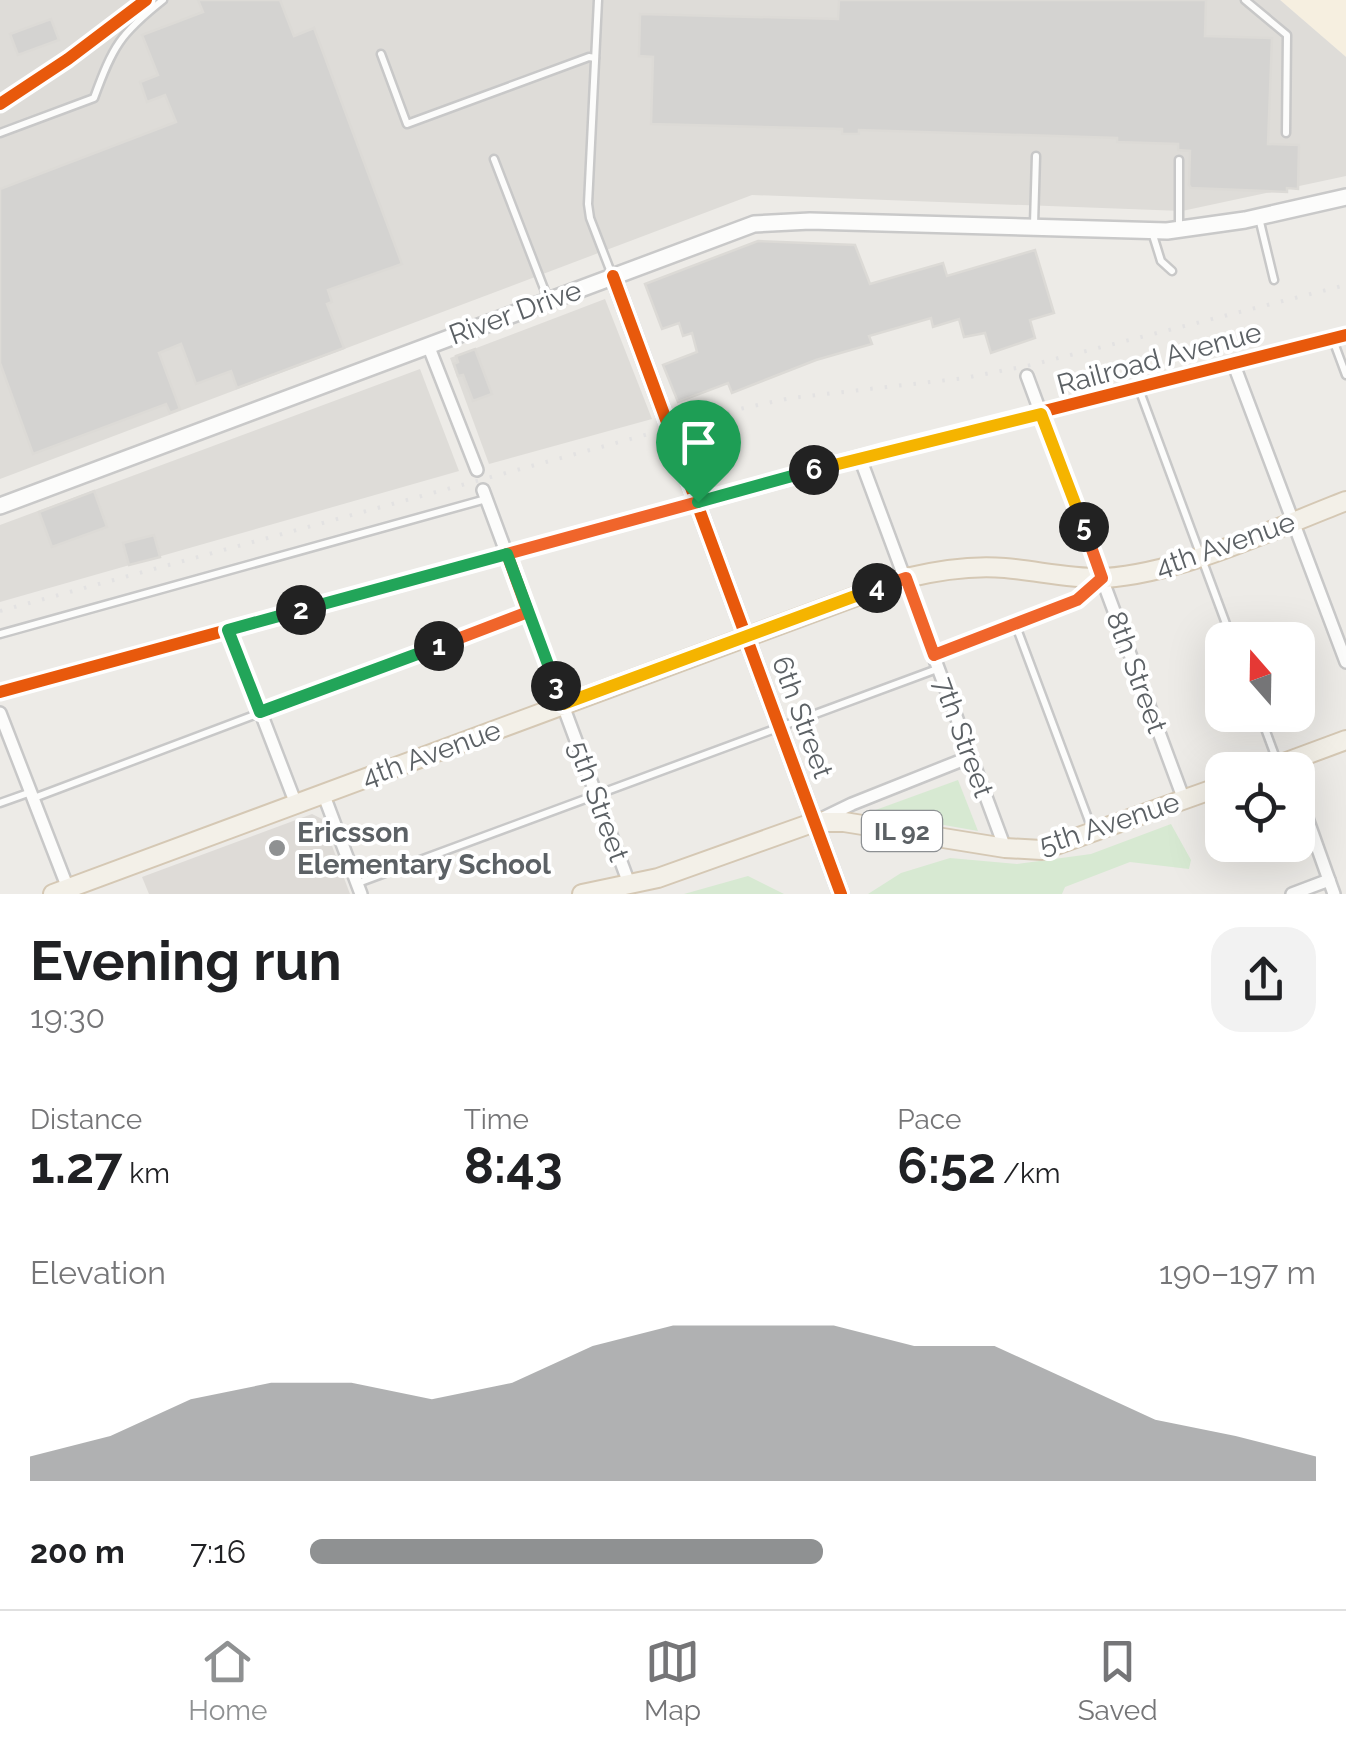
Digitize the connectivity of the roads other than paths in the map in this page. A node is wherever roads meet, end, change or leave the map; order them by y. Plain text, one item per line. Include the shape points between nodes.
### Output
1 (163, 0) edge
2 (598, 0) edge
3 (1245, 0) edge
4 (382, 54) dead end
5 (595, 58) junction
6 (1286, 132) dead end
7 (0, 133) edge
8 (1036, 156) dead end
9 (494, 159) dead end
10 (1179, 160) dead end
11 (1346, 197) edge
12 (1259, 217) junction
13 (1034, 228) junction
14 (1179, 230) junction
15 (1151, 231) junction
16 (1172, 270) dead end
17 (613, 276) junction
18 (1274, 280) dead end
19 (548, 300) junction
20 (1346, 336) edge
21 (1332, 339) junction
22 (428, 345) junction
23 (1234, 365) junction
24 (1346, 375) edge
25 (1027, 376) dead end
26 (1139, 390) junction
27 (1041, 414) junction
28 (860, 458) junction
29 (477, 470) dead end
30 (485, 495) joint
31 (1346, 501) edge
32 (698, 502) junction
33 (0, 506) edge
34 (1293, 521) junction
35 (507, 554) junction
36 (1200, 555) junction
37 (906, 578) junction
38 (1102, 578) junction
39 (528, 612) junction
40 (1225, 622) edge
41 (1015, 625) junction
42 (228, 630) junction
43 (0, 634) edge
44 (746, 636) junction
45 (934, 655) junction
46 (1346, 662) edge
47 (938, 668) junction
48 (0, 692) edge
49 (563, 704) junction
50 (260, 712) junction
51 (0, 713) edge
52 (780, 727) junction
53 (1346, 740) edge
54 (1315, 753) edge
55 (970, 757) junction
56 (1205, 792) edge
57 (323, 794) junction
58 (32, 795) junction
59 (596, 795) junction
60 (1184, 800) junction
61 (0, 803) edge
62 (296, 804) junction
63 (815, 822) junction
64 (1093, 833) junction
65 (1315, 841) edge
66 (1006, 848) junction
67 (1329, 880) junction
68 (630, 886) junction
69 (359, 889) edge
70 (64, 892) edge
71 (582, 894) edge
72 (842, 894) edge
73 (1292, 894) edge
74 (1334, 894) edge

1 - 7 lane via 118,41 94,98
2 - 5 lane
3 - 6 lane via 1288,34
4 - 5 lane via 407,124
5 - 17 lane via 588,204
8 - 13 lane
9 - 19 lane
10 - 14 lane
11 - 12 main road, River Drive
12 - 14 main road, River Drive
12 - 18 lane
13 - 15 main road, River Drive
13 - 17 main road, River Drive via 783,221 729,232
14 - 15 main road, River Drive
15 - 16 lane
17 - 19 main road, River Drive
17 - 32 street, 6th Street
19 - 22 main road, River Drive
20 - 21 street, Railroad Avenue
21 - 23 street, Railroad Avenue
21 - 24 lane
22 - 29 street
22 - 33 main road, River Drive
23 - 26 street, Railroad Avenue
23 - 34 street
25 - 27 street, 8th Street
26 - 27 street, Railroad Avenue
26 - 36 lane
27 - 28 street, Railroad Avenue
27 - 38 street, 8th Street
28 - 32 street, Railroad Avenue
28 - 37 street, 7th Street
30 - 35 street, 5th Street
30 - 43 lane
31 - 34 main road, 4th Avenue
32 - 35 street, Railroad Avenue
32 - 44 street, 6th Street
34 - 36 main road, 4th Avenue
34 - 46 street
35 - 39 street, 5th Street
35 - 42 street, Railroad Avenue
36 - 38 main road, 4th Avenue
36 - 40 lane
37 - 38 main road, 4th Avenue via 982,567
37 - 44 main road, 4th Avenue
37 - 45 street, 7th Street
38 - 41 street, 4th Avenue via 1077,600
38 - 60 street, 8th Street
39 - 49 street, 5th Street
39 - 50 lane
41 - 45 street, 4th Avenue
41 - 64 lane
42 - 48 street, Railroad Avenue
42 - 50 street
44 - 49 main road, 4th Avenue
44 - 52 street, 6th Street
45 - 47 street, 7th Street
47 - 52 lane
47 - 55 street, 7th Street
49 - 57 main road, 4th Avenue
49 - 59 street, 5th Street
50 - 58 lane
50 - 62 street
51 - 58 street
52 - 59 lane
52 - 63 street, 6th Street
53 - 54 main road
55 - 63 street, 5th Avenue
55 - 66 street, 7th Street
56 - 60 main road, 5th Avenue / IL 92
57 - 62 main road, 4th Avenue
57 - 69 street
58 - 61 lane
58 - 70 street
59 - 68 street, 5th Street
59 - 69 lane
60 - 64 main road, 5th Avenue / IL 92
62 - 70 main road, 4th Avenue
63 - 66 main road, 5th Avenue / IL 92
63 - 68 main road, 5th Avenue / IL 92
63 - 72 street, 6th Street
64 - 66 main road, 5th Avenue / IL 92 via 1042,850
65 - 67 street
67 - 73 street
67 - 74 street
68 - 71 main road, 5th Avenue / IL 92

